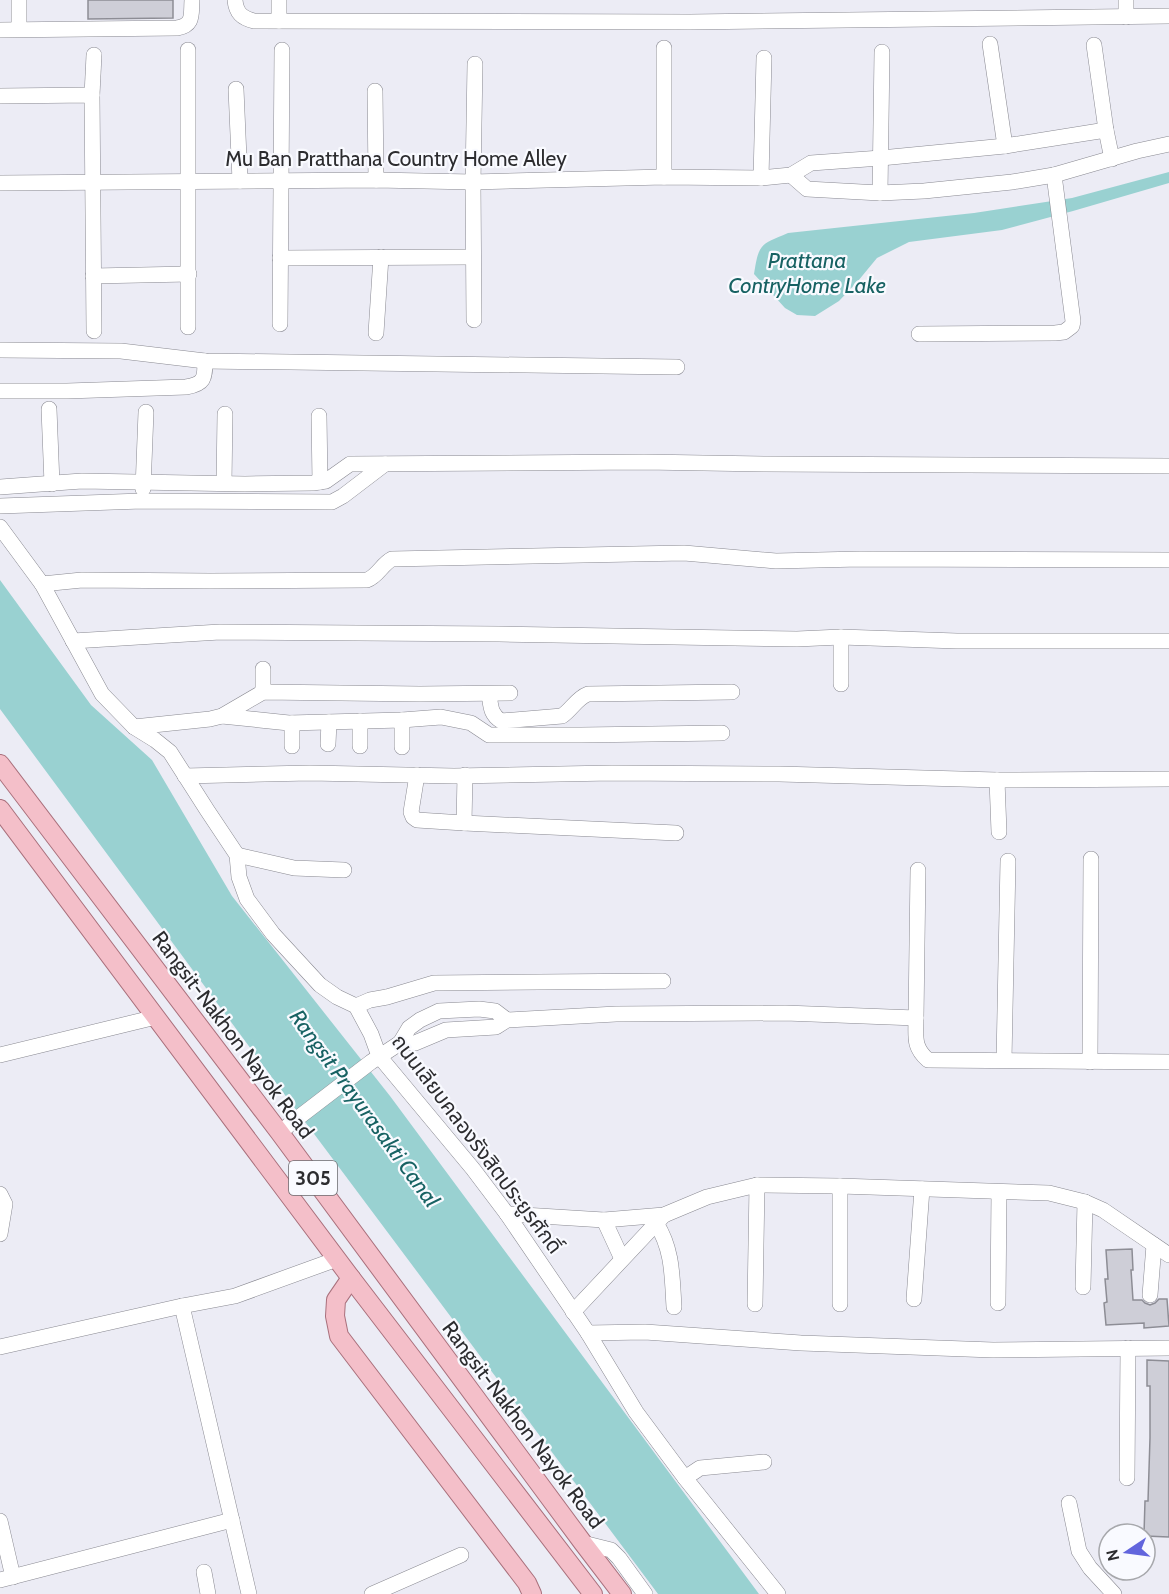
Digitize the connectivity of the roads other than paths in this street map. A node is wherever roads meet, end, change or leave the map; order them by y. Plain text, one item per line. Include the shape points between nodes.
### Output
1 (19, 0) edge
2 (192, 0) edge
3 (235, 0) edge
4 (279, 0) edge
5 (1126, 0) edge
6 (1169, 16) edge
7 (1126, 17) junction
8 (279, 21) junction
9 (19, 29) junction
10 (0, 30) edge
11 (990, 44) dead end
12 (1094, 45) dead end
13 (664, 48) dead end
14 (188, 50) dead end
15 (282, 50) dead end
16 (882, 52) dead end
17 (94, 55) dead end
18 (764, 58) dead end
19 (475, 64) dead end
20 (236, 89) dead end
21 (375, 91) dead end
22 (92, 95) junction
23 (0, 96) edge
24 (1106, 130) junction
25 (1169, 144) edge
26 (1005, 146) junction
27 (881, 158) junction
28 (1112, 159) junction
29 (791, 175) junction
30 (1054, 175) junction
31 (664, 177) junction
32 (761, 178) junction
33 (281, 180) junction
34 (376, 180) junction
35 (188, 181) junction
36 (240, 181) junction
37 (93, 182) junction
38 (473, 182) junction
39 (0, 183) edge
40 (880, 193) junction
41 (381, 257) junction
42 (473, 257) junction
43 (280, 258) junction
44 (189, 274) junction
45 (93, 276) junction
46 (474, 320) dead end
47 (280, 324) dead end
48 (189, 327) dead end
49 (94, 331) dead end
50 (376, 333) dead end
51 (920, 334) dead end
52 (0, 350) edge
53 (205, 362) junction
54 (677, 366) dead end
55 (0, 391) edge
56 (49, 409) dead end
57 (146, 412) dead end
58 (225, 414) dead end
59 (319, 416) dead end
60 (385, 464) junction
61 (1169, 466) edge
62 (143, 481) junction
63 (320, 482) junction
64 (224, 483) junction
65 (52, 484) junction
66 (0, 487) edge
67 (142, 501) junction
68 (0, 506) edge
69 (0, 527) edge
70 (1169, 560) edge
71 (42, 584) junction
72 (841, 637) junction
73 (73, 641) junction
74 (1169, 641) edge
75 (263, 669) dead end
76 (841, 684) dead end
77 (263, 692) junction
78 (732, 692) dead end
79 (510, 693) dead end
80 (489, 694) junction
81 (222, 716) junction
82 (402, 720) junction
83 (360, 721) junction
84 (328, 722) junction
85 (292, 723) junction
86 (134, 728) junction
87 (722, 733) dead end
88 (328, 744) dead end
89 (292, 746) dead end
90 (360, 746) dead end
91 (402, 747) dead end
92 (0, 764) edge
93 (417, 775) junction
94 (185, 776) junction
95 (465, 776) junction
96 (1169, 779) edge
97 (996, 780) junction
98 (0, 809) edge
99 (464, 823) junction
100 (999, 832) dead end
101 (676, 833) dead end
102 (237, 855) junction
103 (1091, 859) dead end
104 (1008, 861) dead end
105 (344, 870) dead end
106 (918, 870) dead end
107 (663, 981) dead end
108 (356, 1006) junction
109 (156, 1017) junction
110 (916, 1018) junction
111 (0, 1055) edge
112 (375, 1059) junction
113 (1004, 1060) junction
114 (1090, 1062) junction
115 (1169, 1062) edge
116 (285, 1129) junction
117 (757, 1185) junction
118 (840, 1186) junction
119 (922, 1190) junction
120 (999, 1192) junction
121 (0, 1194) edge
122 (1085, 1202) junction
123 (507, 1214) junction
124 (660, 1219) junction
125 (604, 1220) junction
126 (0, 1234) edge
127 (1154, 1245) junction
128 (1169, 1255) edge
129 (337, 1259) junction
130 (622, 1259) junction
131 (351, 1278) junction
132 (1083, 1287) dead end
133 (1150, 1295) dead end
134 (914, 1299) dead end
135 (998, 1303) dead end
136 (755, 1304) dead end
137 (840, 1304) dead end
138 (182, 1306) junction
139 (674, 1307) dead end
140 (573, 1312) junction
141 (588, 1333) junction
142 (0, 1347) edge
143 (1128, 1348) junction
144 (1169, 1348) edge
145 (764, 1462) dead end
146 (685, 1478) junction
147 (1127, 1478) dead end
148 (1069, 1503) dead end
149 (232, 1520) junction
150 (0, 1521) edge
151 (583, 1543) junction
152 (461, 1556) dead end
153 (204, 1572) dead end
154 (6, 1578) edge
155 (208, 1594) edge
156 (249, 1594) edge
157 (372, 1594) edge
158 (532, 1594) edge
159 (593, 1594) edge
160 (622, 1594) edge
161 (645, 1594) edge
162 (778, 1594) edge
163 (1114, 1594) edge

1 - 9 street
2 - 9 street via 191,19 177,28
3 - 8 street via 244,19
4 - 8 street
5 - 7 street
6 - 7 street
7 - 8 street
9 - 10 street
11 - 26 street
12 - 24 street
13 - 31 street
14 - 35 street
15 - 33 street
16 - 27 street
17 - 22 street
18 - 32 street
19 - 38 street
20 - 36 street
21 - 34 street
22 - 23 street
22 - 37 street
24 - 26 street, Mu Ban Pratthana Country Home Alley
24 - 28 street
25 - 28 street
26 - 27 street, Mu Ban Pratthana Country Home Alley
27 - 29 street, Mu Ban Pratthana Country Home Alley via 811,163
27 - 40 street
28 - 30 street
29 - 32 street, Mu Ban Pratthana Country Home Alley
29 - 40 street via 807,189
30 - 40 street
30 - 51 street via 1072,326 1055,333
31 - 32 street, Mu Ban Pratthana Country Home Alley
31 - 38 street, Mu Ban Pratthana Country Home Alley
33 - 34 street, Mu Ban Pratthana Country Home Alley
33 - 36 street, Mu Ban Pratthana Country Home Alley
33 - 43 street
34 - 38 street, Mu Ban Pratthana Country Home Alley
35 - 36 street, Mu Ban Pratthana Country Home Alley
35 - 37 street, Mu Ban Pratthana Country Home Alley
35 - 44 street
37 - 39 street, Mu Ban Pratthana Country Home Alley
37 - 45 street
38 - 42 street
41 - 42 street
41 - 43 street
41 - 50 street
42 - 46 street
43 - 47 street
44 - 45 street
44 - 48 street
45 - 49 street
52 - 53 street via 121,351
53 - 54 street
53 - 55 street via 203,380 186,387
56 - 65 street
57 - 62 street
58 - 64 street
59 - 63 street
60 - 61 street
60 - 63 street via 350,464
60 - 67 street via 332,502
62 - 64 street
62 - 65 street
62 - 67 street
63 - 64 street
65 - 66 street
67 - 68 street
69 - 71 street
70 - 71 street via 776,561 684,553 556,555 392,559 367,580 82,580
71 - 73 street
72 - 73 street via 220,632
72 - 74 street
72 - 76 street
73 - 86 street via 102,694
75 - 77 street
77 - 80 street
77 - 81 street
78 - 80 street via 588,694 562,716 501,721 492,712
79 - 80 street
81 - 85 street
81 - 86 street
82 - 83 street
82 - 87 street via 441,717 471,723 489,735
82 - 91 street
83 - 84 street
83 - 90 street
84 - 85 street
84 - 88 street
85 - 89 street
86 - 94 street via 170,752
92 - 116 main road, Rangsit-Nakhon Nayok Road / 305
93 - 94 street
93 - 95 street
93 - 99 street via 413,817
94 - 102 street
95 - 97 street via 779,774
95 - 99 street
96 - 97 street
97 - 100 street
98 - 109 main road, 305
99 - 101 street
102 - 105 street via 294,868
102 - 108 street via 247,899 273,934 320,985
103 - 114 street
104 - 113 street
106 - 110 street
107 - 108 street via 434,983
108 - 112 street, ถนนเลียบคลองรังสิตประยูรศักดิ์ via 371,1034
109 - 111 street
109 - 129 main road, 305
110 - 112 street via 785,1013 616,1014 507,1020 495,1011 439,1011 409,1028 400,1043
110 - 113 street via 919,1053 928,1060
112 - 116 street
112 - 123 street, ถนนเลียบคลองรังสิตประยูรศักดิ์ via 473,1169
113 - 114 street
114 - 115 street
116 - 151 main road, Rangsit-Nakhon Nayok Road / 305
117 - 118 street
117 - 124 street via 707,1197
117 - 136 street
118 - 119 street
118 - 137 street
119 - 120 street
119 - 134 street
120 - 122 street via 1049,1193
120 - 135 street
121 - 126 street via 5,1204
122 - 127 street
122 - 132 street
123 - 125 street
123 - 140 street, ถนนเลียบคลองรังสิตประยูรศักดิ์
124 - 125 street
124 - 130 street
124 - 139 street via 670,1255
125 - 130 street
127 - 128 street
127 - 133 street
129 - 131 main road, 305
129 - 138 street via 235,1296
130 - 140 street
131 - 158 main road via 336,1300 339,1336
131 - 159 main road, 305
138 - 142 street
138 - 149 street
140 - 141 street, ถนนเลียบคลองรังสิตประยูรศักดิ์
141 - 143 street via 645,1332 993,1350
141 - 146 street, ถนนเลียบคลองรังสิตประยูรศักดิ์ via 636,1412
143 - 144 street
143 - 147 street
145 - 146 street via 700,1468
146 - 162 street, ถนนเลียบคลองรังสิตประยูรศักดิ์
148 - 163 street via 1079,1551
149 - 154 street
149 - 156 street
150 - 154 street
151 - 160 main road, Rangsit-Nakhon Nayok Road / 305
151 - 161 street via 611,1550
152 - 157 street
153 - 155 street

